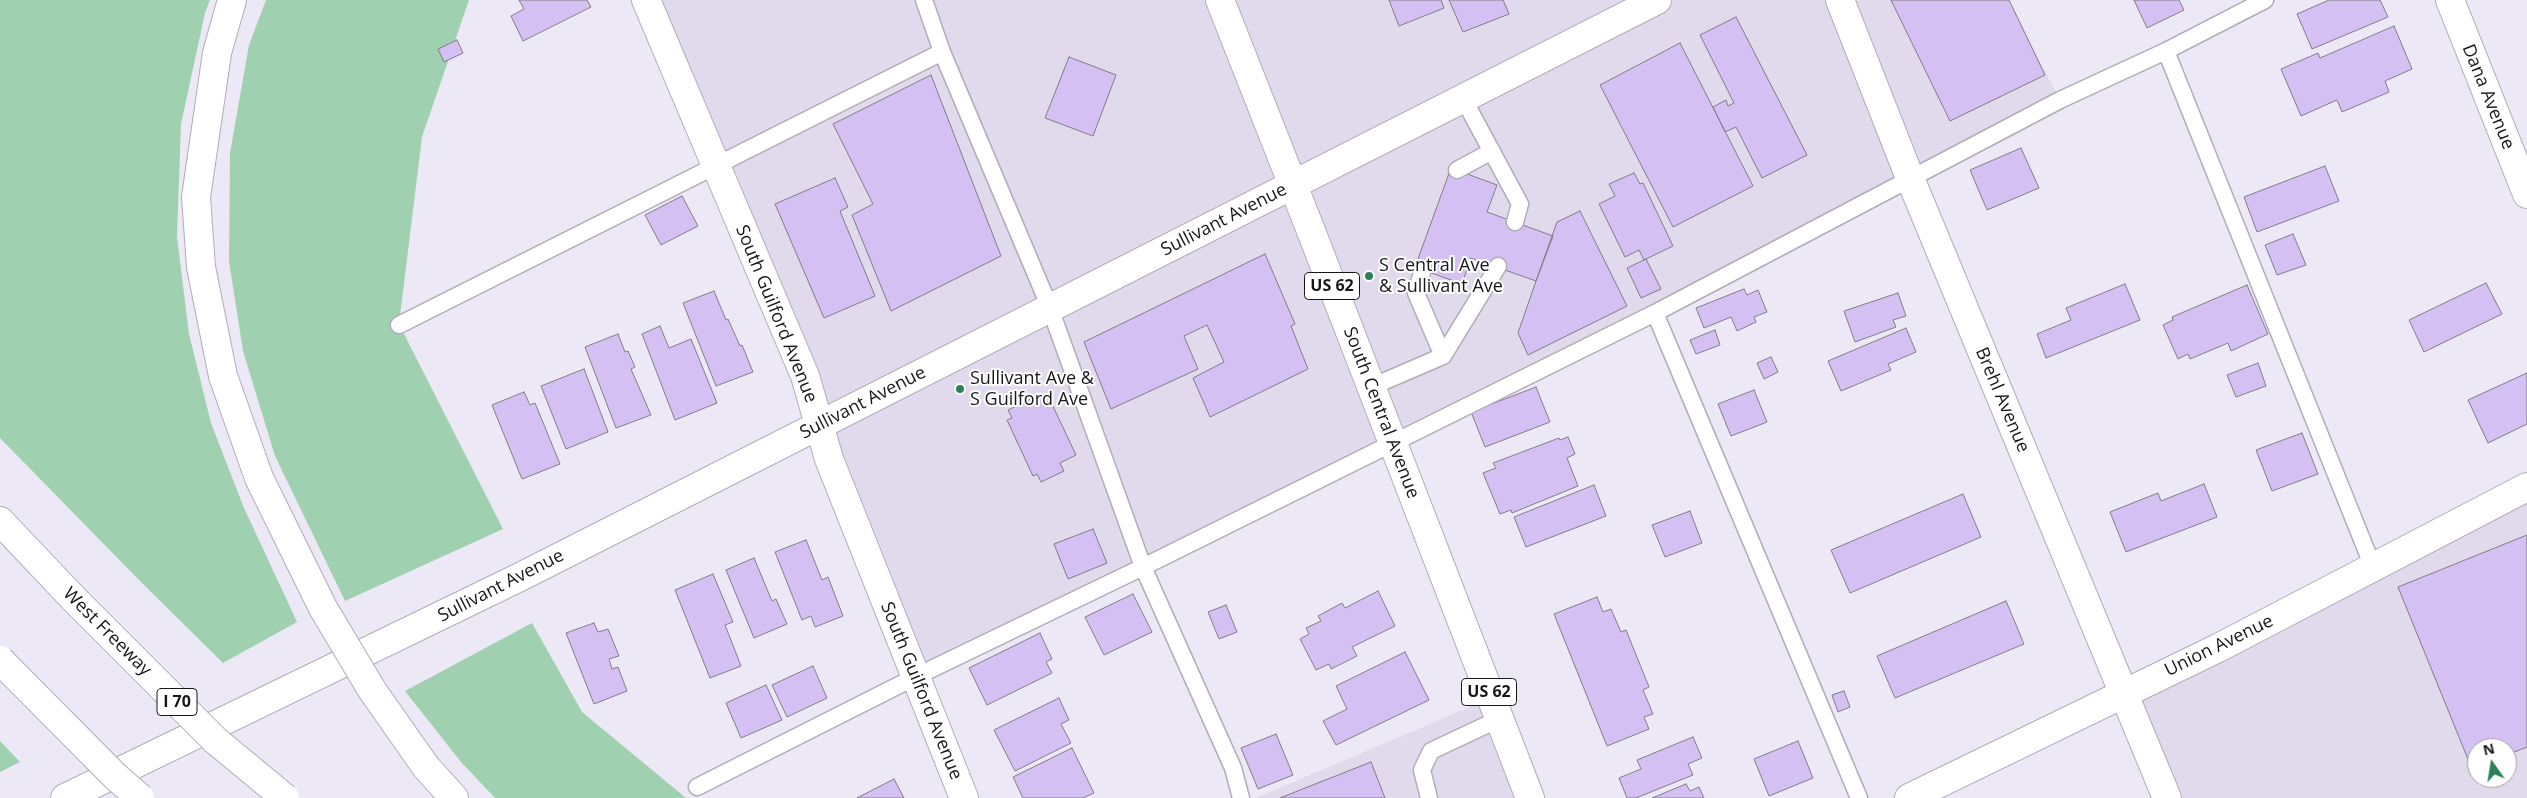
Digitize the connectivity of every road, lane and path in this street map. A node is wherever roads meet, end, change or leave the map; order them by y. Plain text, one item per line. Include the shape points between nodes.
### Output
1 (232, 0) edge
2 (646, 0) edge
3 (924, 0) edge
4 (1220, 0) edge
5 (1656, 0) edge
6 (1840, 0) edge
7 (2265, 0) edge
8 (2450, 0) edge
9 (2166, 51) junction
10 (942, 52) junction
11 (1464, 98) junction
12 (1492, 150) junction
13 (715, 164) junction
14 (1457, 170) dead end
15 (1910, 178) junction
16 (1294, 185) junction
17 (2527, 194) edge
18 (1514, 222) dead end
19 (1498, 266) dead end
20 (1422, 269) dead end
21 (1050, 308) junction
22 (1655, 313) junction
23 (399, 324) dead end
24 (1442, 356) junction
25 (1371, 387) junction
26 (819, 425) junction
27 (1393, 442) junction
28 (2527, 487) edge
29 (0, 521) edge
30 (1143, 567) junction
31 (2373, 567) junction
32 (0, 660) edge
33 (915, 676) junction
34 (2124, 692) junction
35 (1499, 719) junction
36 (697, 787) dead end
37 (65, 798) edge
38 (140, 798) edge
39 (285, 798) edge
40 (454, 798) edge
41 (964, 798) edge
42 (1241, 798) edge
43 (1429, 798) edge
44 (1530, 798) edge
45 (1859, 798) edge
46 (1909, 798) edge
47 (2167, 798) edge

1 - 40 main road, bridge via 217,53 196,197 201,267 223,376 259,478 323,608 372,690 426,767
2 - 13 main road, South Guilford Avenue
3 - 10 lane
4 - 16 main road, South Central Avenue / US 62
5 - 11 main road, Sullivant Avenue
6 - 15 main road, Brehl Avenue
7 - 9 lane
8 - 17 main road, Dana Avenue
9 - 15 lane via 2060,100
9 - 31 lane
10 - 13 lane
10 - 21 lane
11 - 12 lane
11 - 16 main road, Sullivant Avenue
12 - 14 lane
12 - 18 lane via 1520,204
13 - 23 lane
13 - 26 main road, South Guilford Avenue via 805,376
15 - 22 lane
15 - 34 main road, Brehl Avenue
16 - 21 main road, Sullivant Avenue
16 - 25 main road, South Central Avenue / US 62
19 - 24 lane
20 - 24 lane via 1416,293
21 - 26 main road, Sullivant Avenue
21 - 30 lane
22 - 27 lane
22 - 45 lane
24 - 25 lane
25 - 27 main road, South Central Avenue / US 62
26 - 33 main road, South Guilford Avenue via 828,459
26 - 37 main road, Sullivant Avenue via 511,582
27 - 30 lane
27 - 35 main road, South Central Avenue / US 62
28 - 31 main road, Union Avenue
29 - 39 main road, West Freeway / I 70, bridge via 215,740
30 - 33 lane
30 - 42 lane via 1233,768
31 - 34 main road, Union Avenue via 2218,648
32 - 38 main road, bridge
33 - 36 lane
33 - 41 main road, South Guilford Avenue
34 - 46 main road, Union Avenue
34 - 47 main road, Brehl Avenue
35 - 43 lane via 1431,751 1422,770
35 - 44 main road, South Central Avenue / US 62

